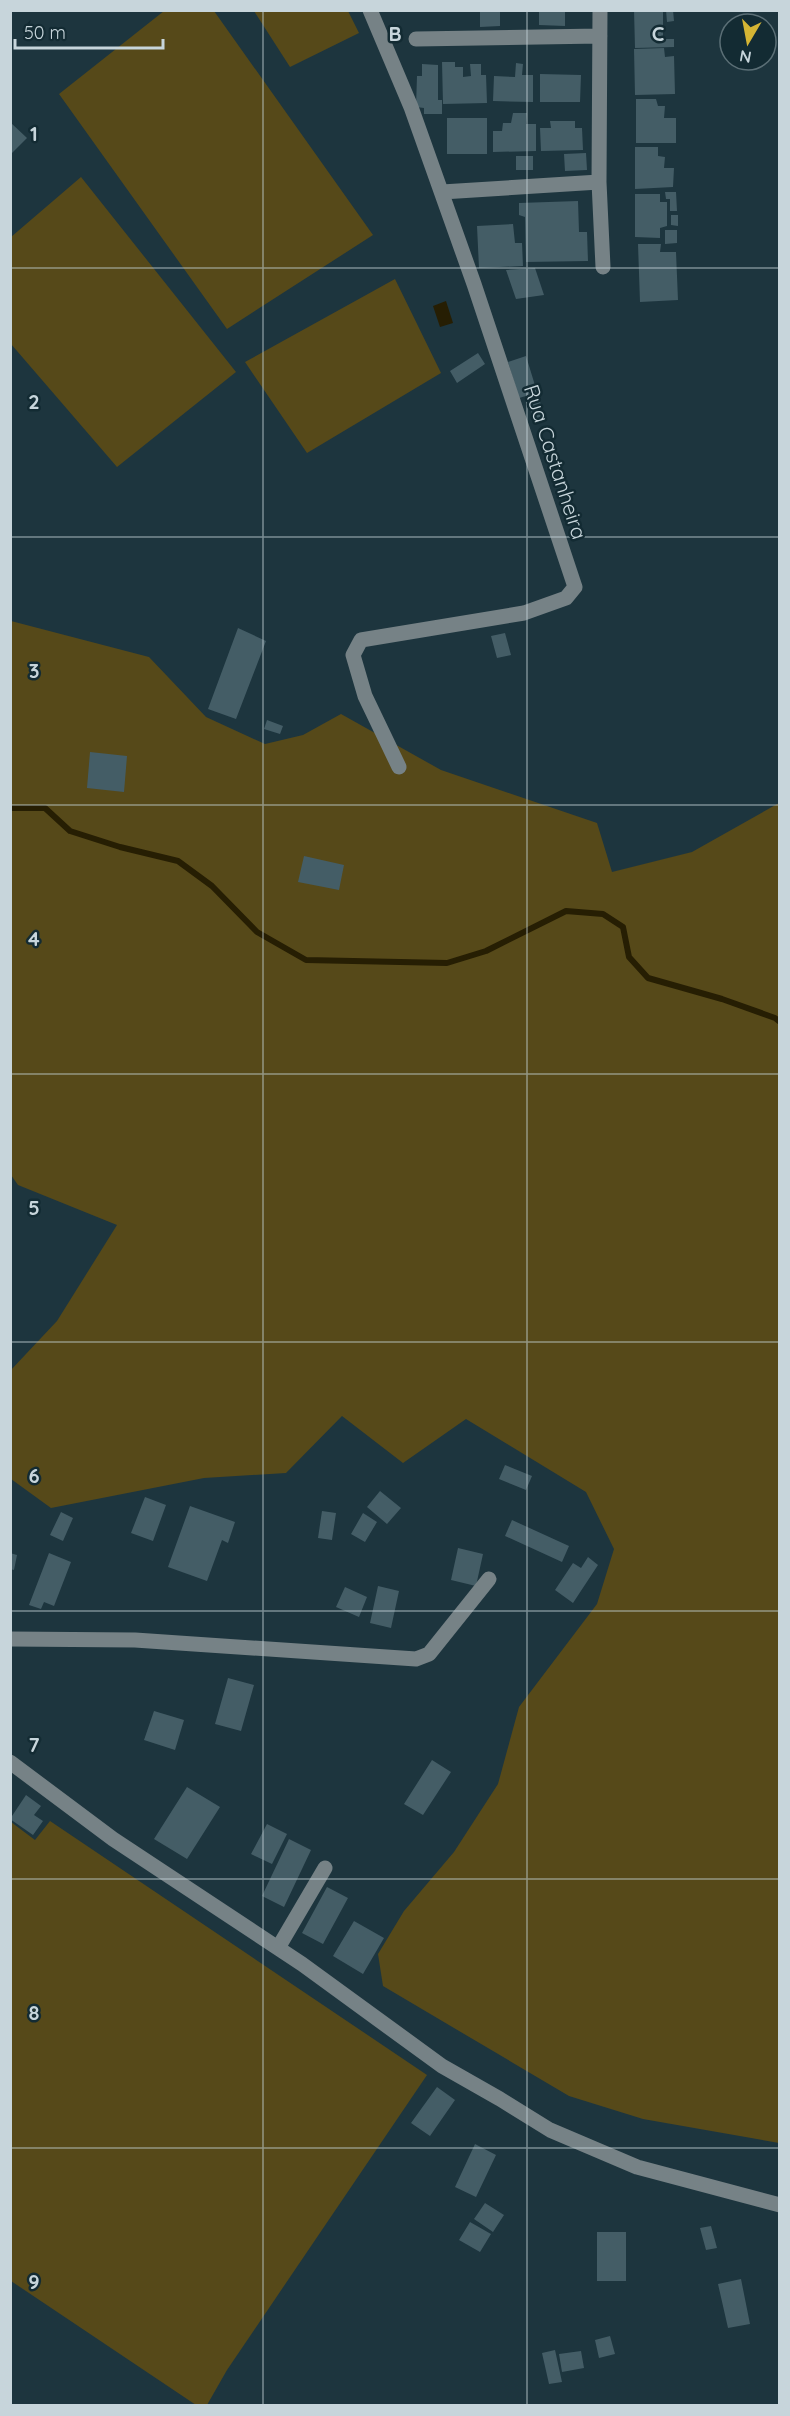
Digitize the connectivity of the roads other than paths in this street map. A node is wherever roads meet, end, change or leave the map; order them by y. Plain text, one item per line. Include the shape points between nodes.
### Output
1 (370, 10) edge
2 (600, 10) edge
3 (600, 36) junction
4 (416, 39) dead end
5 (599, 182) junction
6 (441, 192) junction
7 (603, 267) dead end
8 (399, 767) dead end
9 (489, 1579) dead end
10 (10, 1639) edge
11 (10, 1762) edge
12 (325, 1868) dead end
13 (278, 1948) junction
14 (780, 2205) edge

1 - 6 street, Rua Castanheira
2 - 3 street
3 - 4 street
3 - 5 street
5 - 6 street
5 - 7 street
6 - 8 street, Rua Castanheira via 575,587 566,598 524,613 361,640 353,655 365,696
9 - 10 street via 429,1654 417,1659 135,1640
11 - 13 street via 113,1839
12 - 13 street
13 - 14 street via 442,2066 550,2130 637,2167

